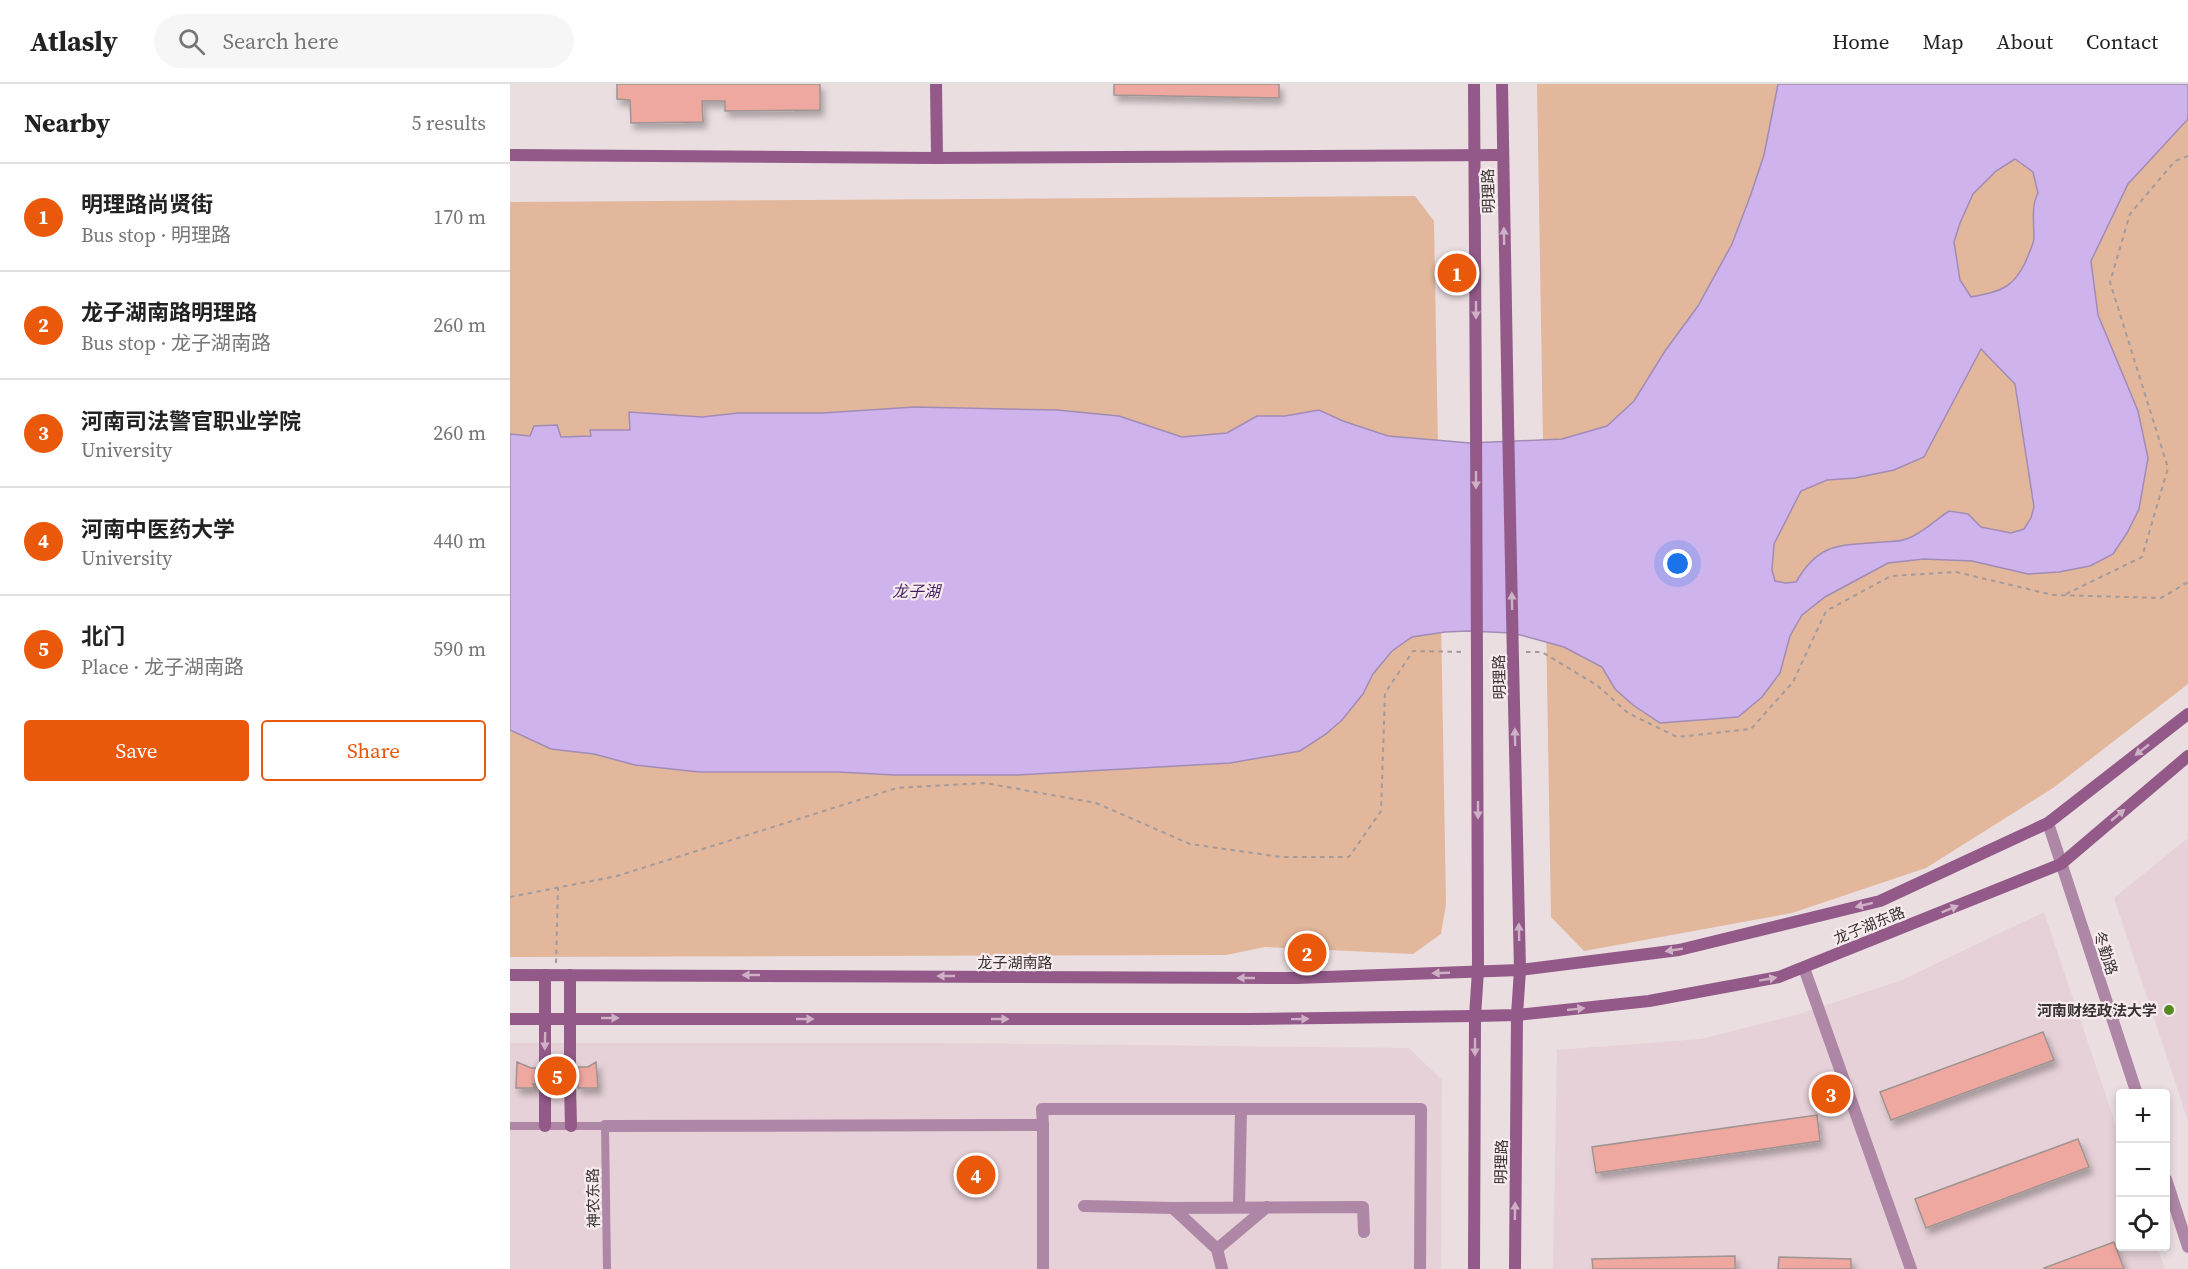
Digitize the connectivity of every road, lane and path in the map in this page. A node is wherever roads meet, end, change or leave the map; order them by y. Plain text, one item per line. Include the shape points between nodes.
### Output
1 (936, 84) edge
2 (1474, 84) edge
3 (1502, 84) edge
4 (510, 155) edge
5 (1475, 155) junction
6 (1502, 155) junction
7 (2188, 156) edge
8 (937, 158) junction
9 (2188, 582) edge
10 (2064, 596) junction
11 (1472, 652) dead end
12 (1516, 656) junction
13 (2188, 714) edge
14 (2188, 756) edge
15 (2048, 823) junction
16 (2061, 864) junction
17 (558, 887) junction
18 (510, 897) edge
19 (1804, 968) junction
20 (1520, 970) junction
21 (1478, 971) junction
22 (510, 975) edge
23 (550, 975) junction
24 (570, 975) junction
25 (1517, 1015) junction
26 (1475, 1016) junction
27 (570, 1018) junction
28 (510, 1019) edge
29 (546, 1019) junction
30 (545, 1065) tunnel mouth
31 (570, 1065) dead end
32 (570, 1085) dead end
33 (545, 1086) tunnel mouth
34 (2135, 1089) edge
35 (1241, 1109) junction
36 (1043, 1125) junction
37 (510, 1126) edge
38 (545, 1126) junction
39 (571, 1126) junction
40 (605, 1126) junction
41 (2170, 1191) edge
42 (1084, 1206) dead end
43 (1268, 1207) junction
44 (1173, 1208) junction
45 (1239, 1208) junction
46 (1364, 1232) dead end
47 (2188, 1246) edge
48 (1217, 1249) junction
49 (607, 1269) edge
50 (1043, 1269) edge
51 (1222, 1269) edge
52 (1420, 1269) edge
53 (1474, 1269) edge
54 (1515, 1269) edge
55 (1911, 1269) edge

1 - 8 street
2 - 5 street, 明理路
3 - 6 street, 明理路
4 - 8 street
5 - 6 street
5 - 8 street
5 -> 21 street, 明理路, bridge
12 -> 6 street, 明理路, bridge
7 - 10 path via 2175,162 2130,214 2110,282 2168,468 2142,557
9 - 10 path via 2162,598
10 - 12 path via 1956,572 1891,576 1826,611 1793,682 1751,729 1677,738 1628,713 1598,686 1542,652
11 - 17 path via 1413,651 1385,693 1381,811 1349,856 1281,856 1190,844 1096,803 985,783 897,788 617,876
20 -> 12 street, 明理路
13 -> 15 street, 龙子湖东路
16 -> 14 street, 龙子湖东路
15 - 16 street, 冬勤路
15 -> 20 street, 龙子湖东路 via 1880,901 1679,950
19 -> 16 street, 龙子湖东路
16 - 34 street, 冬勤路
17 - 18 path
17 - 23 path
25 -> 19 street, 龙子湖东路 via 1649,1001 1779,977
19 - 55 street
20 - 21 street, 龙子湖南路
20 - 25 street, 明理路
21 -> 24 street, 龙子湖南路 via 1297,978
21 - 26 street, 明理路
22 - 23 street, 龙子湖南路
23 - 24 street, 龙子湖南路
23 - 29 street
24 - 27 street
25 - 26 street
54 -> 25 street, 明理路
27 -> 26 street
26 -> 53 street, 明理路
27 - 29 street
27 - 31 street
28 - 29 street
29 -> 30 street
32 - 39 street
33 - 38 street
35 - 36 street via 1042,1109
35 - 45 street
35 - 52 street via 1421,1109
36 - 40 street
36 - 50 street
37 - 38 lane
38 - 39 lane
39 - 40 lane
40 - 49 lane, 神农东路
41 - 47 street
42 - 44 street
43 - 45 street
43 - 46 street via 1363,1207
43 - 48 street
44 - 45 street
44 - 48 street
48 - 51 street

